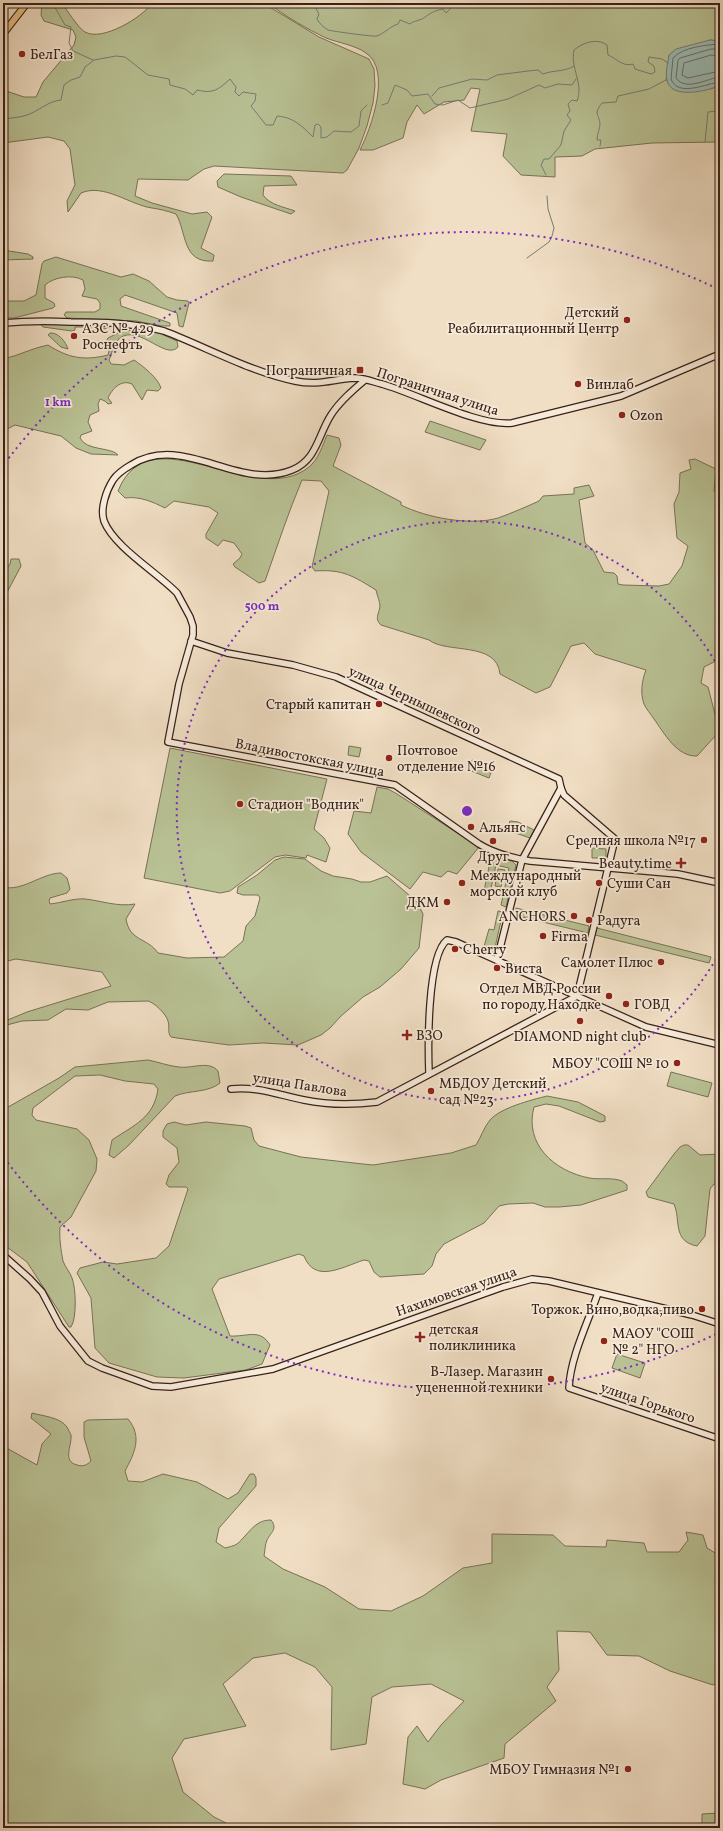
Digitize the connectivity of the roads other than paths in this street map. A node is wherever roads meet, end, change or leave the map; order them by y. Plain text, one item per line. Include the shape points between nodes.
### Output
1 (27, 3) edge
2 (3, 34) edge
3 (3, 323) edge
4 (720, 354) edge
5 (365, 380) junction
6 (191, 641) junction
7 (561, 788) junction
8 (522, 860) junction
9 (608, 868) junction
10 (720, 883) edge
11 (497, 960) junction
12 (577, 996) junction
13 (720, 1045) edge
14 (429, 1073) junction
15 (231, 1089) dead end
16 (3, 1255) edge
17 (598, 1293) junction
18 (720, 1324) edge
19 (720, 1439) edge

1 - 2 main road
3 - 5 main road, Пограничная улица via 32,321 136,324 164,331 289,380 315,383 354,378
4 - 5 main road, Пограничная улица via 611,399 505,424 490,422
5 - 6 main road via 331,414 310,457 291,470 267,475 249,474 186,457 162,454 134,462 114,478 104,502 104,521 125,547 180,597 192,623
6 - 7 main road, улица Чернышевского via 228,653 293,665 336,677 555,776 559,779
6 - 8 main road, Владивостокская улица via 179,684 168,742 395,785 487,849
7 - 8 main road
7 - 9 main road, улица Чернышевского via 567,798 615,839
8 - 9 main road, Владивостокская улица
8 - 11 main road
9 - 10 main road, Владивостокская улица via 678,874
9 - 12 main road
11 - 12 main road
11 - 14 main road via 450,940 443,945 433,974
12 - 13 main road via 646,1026
12 - 14 main road, улица Павлова
14 - 15 main road, улица Павлова via 386,1098 361,1104 306,1100 278,1092 249,1088
16 - 17 main road, Нахимовская улица via 42,1292 60,1326 88,1361 152,1386 164,1388 274,1369 526,1280 542,1279
17 - 18 main road, Нахимовская улица
17 - 19 main road, улица Горького via 575,1359 569,1388

